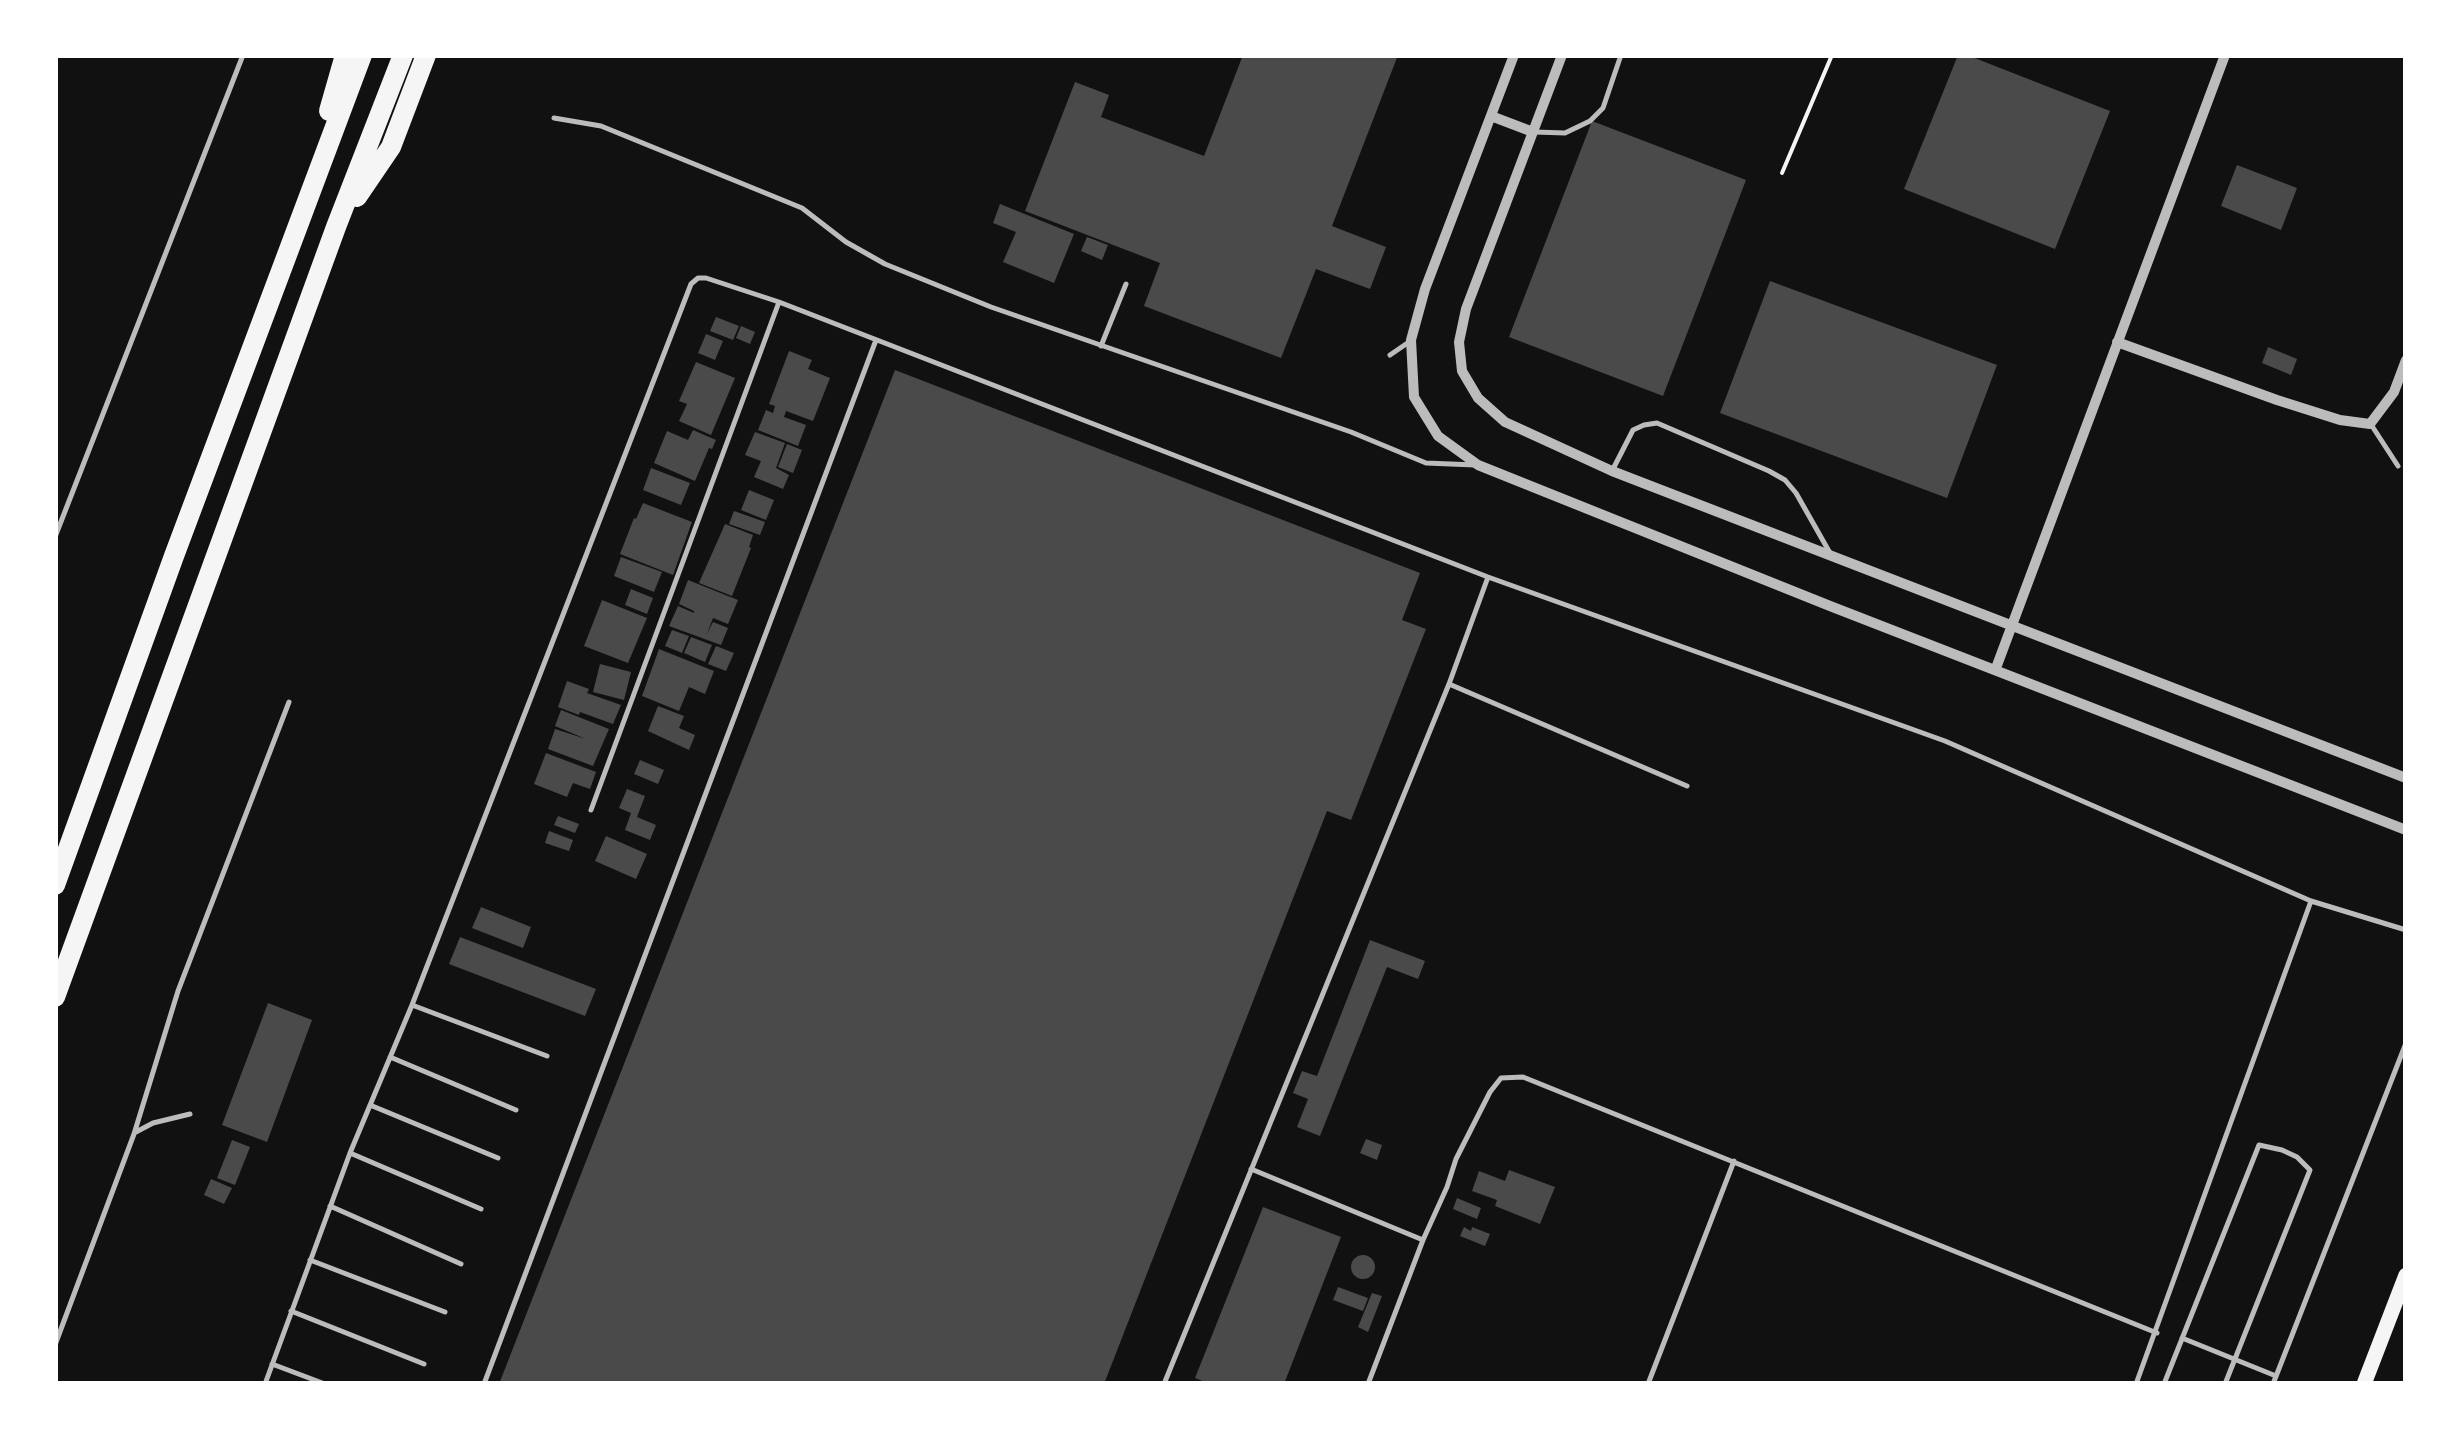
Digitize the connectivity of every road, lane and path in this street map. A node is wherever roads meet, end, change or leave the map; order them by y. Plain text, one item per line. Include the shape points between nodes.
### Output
1 (243, 55) edge
2 (345, 55) edge
3 (362, 55) edge
4 (404, 55) edge
5 (426, 55) edge
6 (1514, 55) edge
7 (1562, 55) edge
8 (1621, 55) edge
9 (1832, 55) edge
10 (2225, 55) edge
11 (1491, 116) junction
12 (554, 118) dead end
13 (1533, 132) junction
14 (1782, 173) dead end
15 (300, 220) junction
16 (336, 227) junction
17 (1126, 284) dead end
18 (779, 302) junction
19 (876, 340) junction
20 (1411, 340) junction
21 (2118, 342) junction
22 (1101, 346) junction
23 (1390, 355) dead end
24 (2406, 360) edge
25 (2370, 424) junction
26 (1478, 465) junction
27 (2398, 466) dead end
28 (1612, 470) junction
29 (55, 536) edge
30 (1832, 556) junction
31 (1488, 577) junction
32 (2012, 626) junction
33 (1996, 668) junction
34 (1449, 684) junction
35 (289, 702) dead end
36 (2406, 778) edge
37 (1687, 786) dead end
38 (591, 810) dead end
39 (2406, 830) edge
40 (55, 885) edge
41 (2311, 901) junction
42 (2406, 930) edge
43 (55, 996) edge
44 (412, 1005) junction
45 (2406, 1044) edge
46 (390, 1056) junction
47 (547, 1056) dead end
48 (370, 1105) junction
49 (516, 1110) dead end
50 (190, 1114) dead end
51 (134, 1134) junction
52 (350, 1154) junction
53 (498, 1158) dead end
54 (1734, 1161) junction
55 (1251, 1170) junction
56 (330, 1206) junction
57 (481, 1209) dead end
58 (1424, 1240) junction
59 (310, 1260) junction
60 (460, 1264) dead end
61 (2406, 1275) edge
62 (291, 1311) junction
63 (445, 1312) dead end
64 (2157, 1333) junction
65 (2182, 1338) junction
66 (55, 1344) edge
67 (2234, 1358) junction
68 (272, 1364) junction
69 (424, 1364) dead end
70 (2276, 1376) junction
71 (265, 1384) edge
72 (325, 1384) edge
73 (484, 1384) edge
74 (1164, 1384) edge
75 (1368, 1384) edge
76 (1648, 1384) edge
77 (2136, 1384) edge
78 (2164, 1384) edge
79 (2225, 1384) edge
80 (2273, 1384) edge
81 (2364, 1384) edge

1 - 29 lane
2 - 15 highway
3 - 15 highway
4 - 16 highway
5 - 16 highway via 391,147
6 - 11 street
7 - 13 street
8 - 13 lane via 1603,108 1590,121 1564,134
9 - 14 path
10 - 21 street
11 - 13 street
11 - 20 street
12 - 22 lane via 600,126 802,208 885,264
13 - 28 street via 1466,309 1462,371 1504,422
15 - 40 highway
16 - 43 highway
17 - 22 lane
18 - 19 lane
18 - 38 lane
18 - 44 lane via 706,278 691,284
19 - 31 lane
19 - 73 lane
20 - 23 lane
20 - 26 street via 1414,397 1438,436
21 - 25 street via 2277,400
21 - 32 street
22 - 26 lane via 1426,462
24 - 25 street via 2394,392
25 - 27 lane
26 - 33 street
28 - 30 street
28 - 30 lane via 1634,430 1657,423 1785,480
30 - 32 street
31 - 34 lane
31 - 41 lane via 1945,741
32 - 33 street
32 - 36 street
33 - 39 street
34 - 37 lane
34 - 55 lane
35 - 51 lane via 178,991
41 - 42 lane
41 - 64 lane
44 - 46 lane
44 - 47 lane
45 - 70 lane
46 - 48 lane
46 - 49 lane
48 - 52 lane
48 - 53 lane
50 - 51 lane
51 - 66 lane
52 - 56 lane
52 - 57 lane
54 - 58 lane via 1523,1077 1501,1078 1456,1159
54 - 64 lane
54 - 76 lane
55 - 58 lane
55 - 74 lane
56 - 59 lane
56 - 60 lane
58 - 75 lane
59 - 62 lane
59 - 63 lane
61 - 81 main road
62 - 68 lane
62 - 69 lane
64 - 77 lane
65 - 67 lane
65 - 67 lane via 2259,1146 2282,1150 2310,1170
65 - 78 lane
67 - 70 lane
67 - 79 lane
68 - 71 lane
68 - 72 lane
70 - 80 lane

